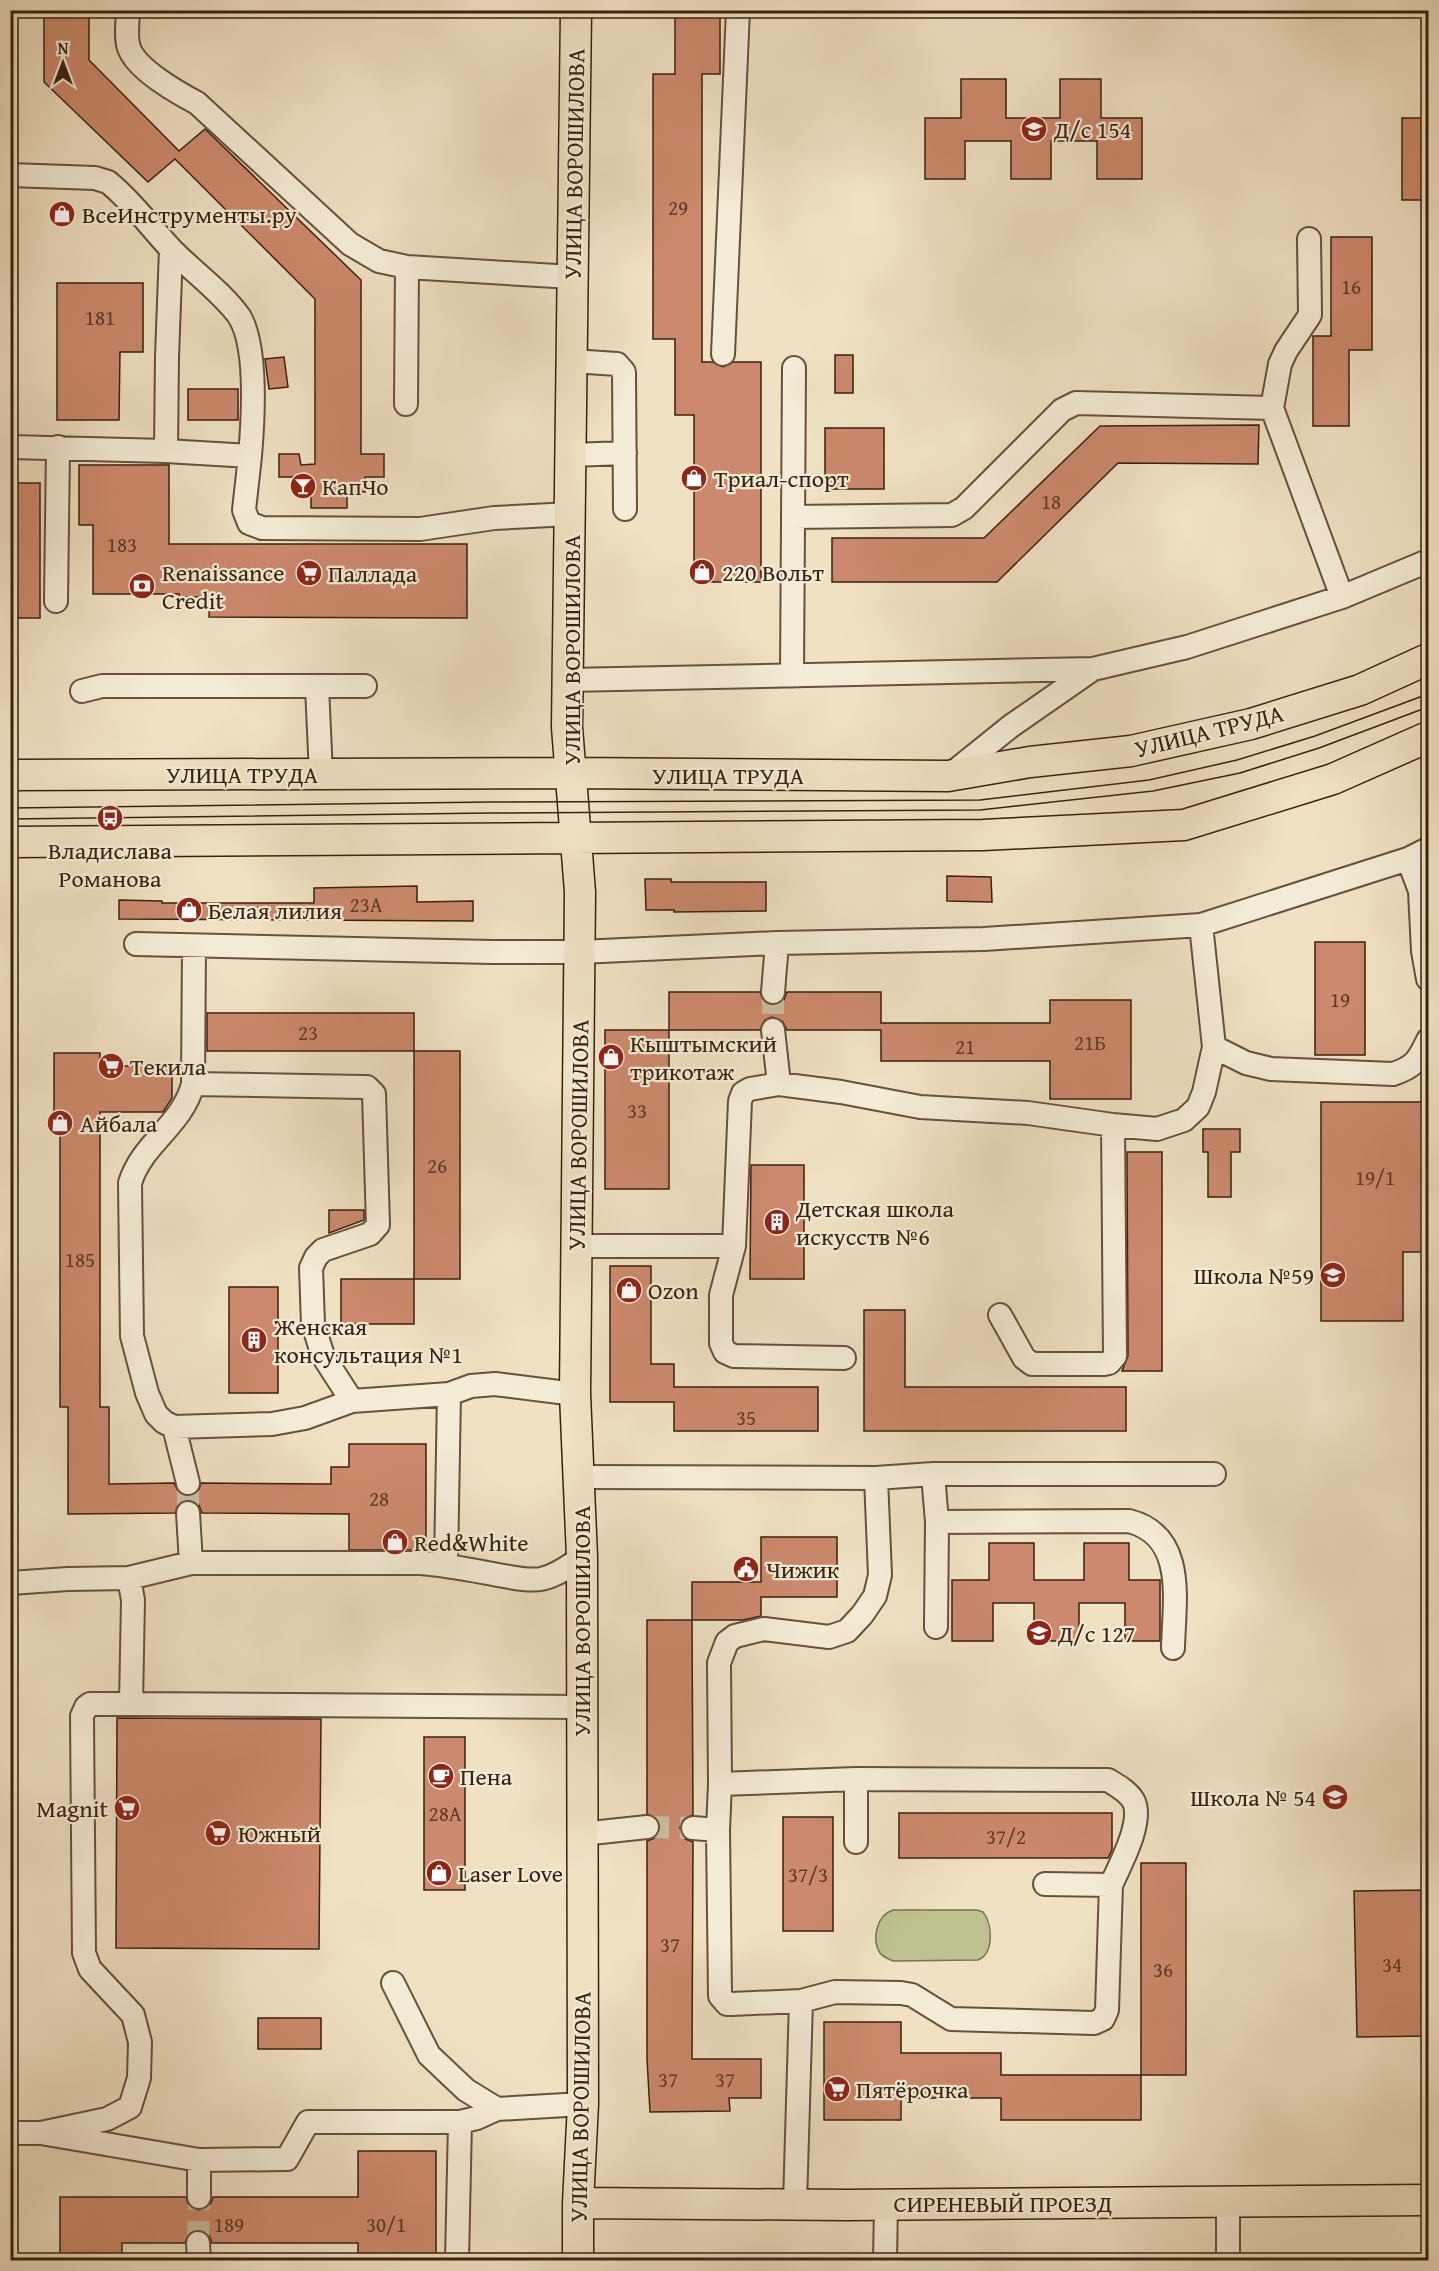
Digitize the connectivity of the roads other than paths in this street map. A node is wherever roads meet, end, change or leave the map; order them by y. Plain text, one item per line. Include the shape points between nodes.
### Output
1 (128, 10) edge
2 (576, 10) edge
3 (738, 10) edge
4 (10, 175) edge
5 (1310, 239) dead end
6 (171, 249) junction
7 (407, 267) junction
8 (572, 277) junction
9 (723, 354) dead end
10 (572, 361) junction
11 (794, 368) dead end
12 (406, 404) dead end
13 (1272, 408) junction
14 (10, 447) edge
15 (58, 447) junction
16 (166, 451) junction
17 (625, 453) junction
18 (570, 455) junction
19 (250, 456) junction
20 (625, 509) dead end
21 (570, 514) junction
22 (793, 517) junction
23 (1428, 561) edge
24 (1342, 597) junction
25 (56, 601) dead end
26 (1428, 659) edge
27 (1093, 669) junction
28 (792, 676) junction
29 (568, 680) junction
30 (365, 686) dead end
31 (317, 687) junction
32 (82, 691) dead end
33 (1428, 737) edge
34 (571, 773) junction
35 (321, 774) junction
36 (10, 775) edge
37 (948, 776) junction
38 (576, 838) junction
39 (10, 842) edge
40 (1428, 849) edge
41 (1408, 859) junction
42 (1201, 925) junction
43 (777, 943) junction
44 (136, 944) dead end
45 (194, 946) junction
46 (580, 952) junction
47 (1428, 979) edge
48 (772, 992) tunnel mouth
49 (773, 1030) tunnel mouth
50 (1428, 1040) edge
51 (1214, 1047) junction
52 (193, 1084) junction
53 (779, 1084) junction
54 (1113, 1125) junction
55 (576, 1246) junction
56 (734, 1246) junction
57 (1000, 1315) dead end
58 (844, 1358) dead end
59 (449, 1394) junction
60 (575, 1394) junction
61 (352, 1401) junction
62 (174, 1427) junction
63 (933, 1474) junction
64 (1214, 1474) dead end
65 (580, 1477) junction
66 (876, 1478) junction
67 (188, 1483) tunnel mouth
68 (188, 1513) tunnel mouth
69 (937, 1522) junction
70 (582, 1557) junction
71 (190, 1563) junction
72 (446, 1564) junction
73 (129, 1578) junction
74 (10, 1583) edge
75 (936, 1627) dead end
76 (1173, 1648) dead end
77 (131, 1704) junction
78 (583, 1707) junction
79 (856, 1779) junction
80 (720, 1784) junction
81 (647, 1827) tunnel mouth
82 (693, 1828) tunnel mouth
83 (718, 1830) junction
84 (582, 1834) junction
85 (856, 1842) dead end
86 (1045, 1884) dead end
87 (1111, 1885) junction
88 (393, 1983) dead end
89 (801, 2001) junction
90 (583, 2104) junction
91 (497, 2109) junction
92 (460, 2122) junction
93 (10, 2133) edge
94 (41, 2133) junction
95 (199, 2160) junction
96 (199, 2197) tunnel mouth
97 (1428, 2200) edge
98 (1228, 2201) junction
99 (578, 2203) junction
100 (795, 2204) junction
101 (886, 2204) junction
102 (1228, 2253) dead end
103 (456, 2260) edge
104 (578, 2260) edge
105 (885, 2260) edge

1 - 7 lane via 128,46 135,57 168,87 197,103 350,244 379,261
2 - 8 main road, УЛИЦА ВОРОШИЛОВА
3 - 9 lane
4 - 6 lane via 95,178 108,182
5 - 13 lane via 1310,315 1280,364
6 - 16 lane
6 - 19 lane via 230,306 246,331 255,408
7 - 8 lane
7 - 12 lane
8 - 10 main road, УЛИЦА ВОРОШИЛОВА
10 - 17 lane via 617,364 624,372
10 - 18 main road, УЛИЦА ВОРОШИЛОВА
11 - 22 lane
13 - 22 lane via 1076,403 1062,410 964,508 952,515
13 - 24 lane
14 - 15 lane
15 - 16 lane
15 - 25 lane
16 - 19 lane
17 - 18 lane
17 - 20 lane
18 - 21 main road, УЛИЦА ВОРОШИЛОВА
19 - 21 lane via 244,510 249,523 262,528 420,529 494,518
21 - 29 main road, УЛИЦА ВОРОШИЛОВА
22 - 28 lane
23 - 24 lane
24 - 27 lane via 1187,647
26 - 37 main road, УЛИЦА ТРУДА via 1360,690 1251,724 1131,751
27 - 28 lane
27 - 37 lane
28 - 29 lane
29 - 34 main road, УЛИЦА ВОРОШИЛОВА
30 - 31 lane
31 - 32 lane via 102,686
31 - 35 lane
33 - 38 main road via 1334,779 1184,825 983,835
34 - 35 main road, УЛИЦА ТРУДА
34 - 37 main road, УЛИЦА ТРУДА
34 - 38 main road, УЛИЦА ВОРОШИЛОВА
35 - 36 main road, УЛИЦА ТРУДА
38 - 39 main road
38 - 46 main road, УЛИЦА ВОРОШИЛОВА
40 - 41 lane
41 - 42 lane
41 - 47 lane via 1420,891
42 - 43 lane via 984,939
42 - 51 lane
43 - 46 lane
43 - 48 lane
44 - 45 lane
45 - 46 lane
45 - 52 lane
46 - 55 main road, УЛИЦА ВОРОШИЛОВА
49 - 53 lane
50 - 51 lane via 1410,1068 1394,1074 1271,1069 1246,1063
51 - 54 lane via 1198,1107 1184,1120 1157,1129
52 - 61 lane via 367,1087 374,1094 378,1225 370,1234 323,1250 311,1268 313,1324 323,1356
52 - 62 lane via 181,1113 135,1166 130,1183 132,1336 156,1414
53 - 54 lane via 920,1107 1028,1113
53 - 56 lane via 750,1089 741,1096
54 - 57 lane via 1115,1356 1104,1364 1032,1364 1024,1358
55 - 56 lane
55 - 60 main road, УЛИЦА ВОРОШИЛОВА
56 - 58 lane via 721,1295 721,1343 725,1352 734,1356
59 - 60 lane via 471,1386 495,1384
59 - 61 lane
59 - 72 lane
60 - 65 main road, УЛИЦА ВОРОШИЛОВА
61 - 62 lane via 305,1418 272,1424
62 - 67 lane
63 - 64 lane
63 - 66 lane
63 - 69 lane
65 - 66 lane
65 - 70 main road, УЛИЦА ВОРОШИЛОВА
66 - 80 lane via 880,1575 875,1596 862,1615 847,1631 829,1637 764,1629 735,1636 722,1651
68 - 71 lane
69 - 75 lane
69 - 76 lane via 1141,1524 1164,1545 1174,1573
70 - 72 lane via 541,1579
70 - 78 main road, УЛИЦА ВОРОШИЛОВА
71 - 72 lane
71 - 73 lane
73 - 74 lane
73 - 77 lane via 133,1600
77 - 78 lane
77 - 94 lane via 90,1704 82,1716 84,1953 90,1969 133,2015 140,2042 139,2078 129,2107 107,2119
78 - 84 main road, УЛИЦА ВОРОШИЛОВА
79 - 80 lane
79 - 85 lane
79 - 87 lane via 1108,1780 1129,1796 1136,1813
80 - 83 lane
81 - 84 lane
82 - 83 lane
83 - 89 lane via 720,1996 727,2004
84 - 90 main road, УЛИЦА ВОРОШИЛОВА
86 - 87 lane
87 - 89 lane via 1107,2010 1099,2022 951,2019 912,1995 901,1993 835,1992
88 - 91 lane via 429,2055 466,2090
89 - 100 lane
90 - 91 lane
90 - 99 main road, УЛИЦА ВОРОШИЛОВА
91 - 92 lane
92 - 95 lane via 308,2122 287,2159
92 - 103 lane
93 - 94 lane
94 - 95 lane
95 - 96 lane
97 - 98 main road, СИРЕНЕВЫЙ ПРОЕЗД
98 - 101 main road, СИРЕНЕВЫЙ ПРОЕЗД
98 - 102 lane
99 - 100 main road, СИРЕНЕВЫЙ ПРОЕЗД
99 - 104 main road, УЛИЦА ВОРОШИЛОВА
100 - 101 main road, СИРЕНЕВЫЙ ПРОЕЗД
101 - 105 lane

